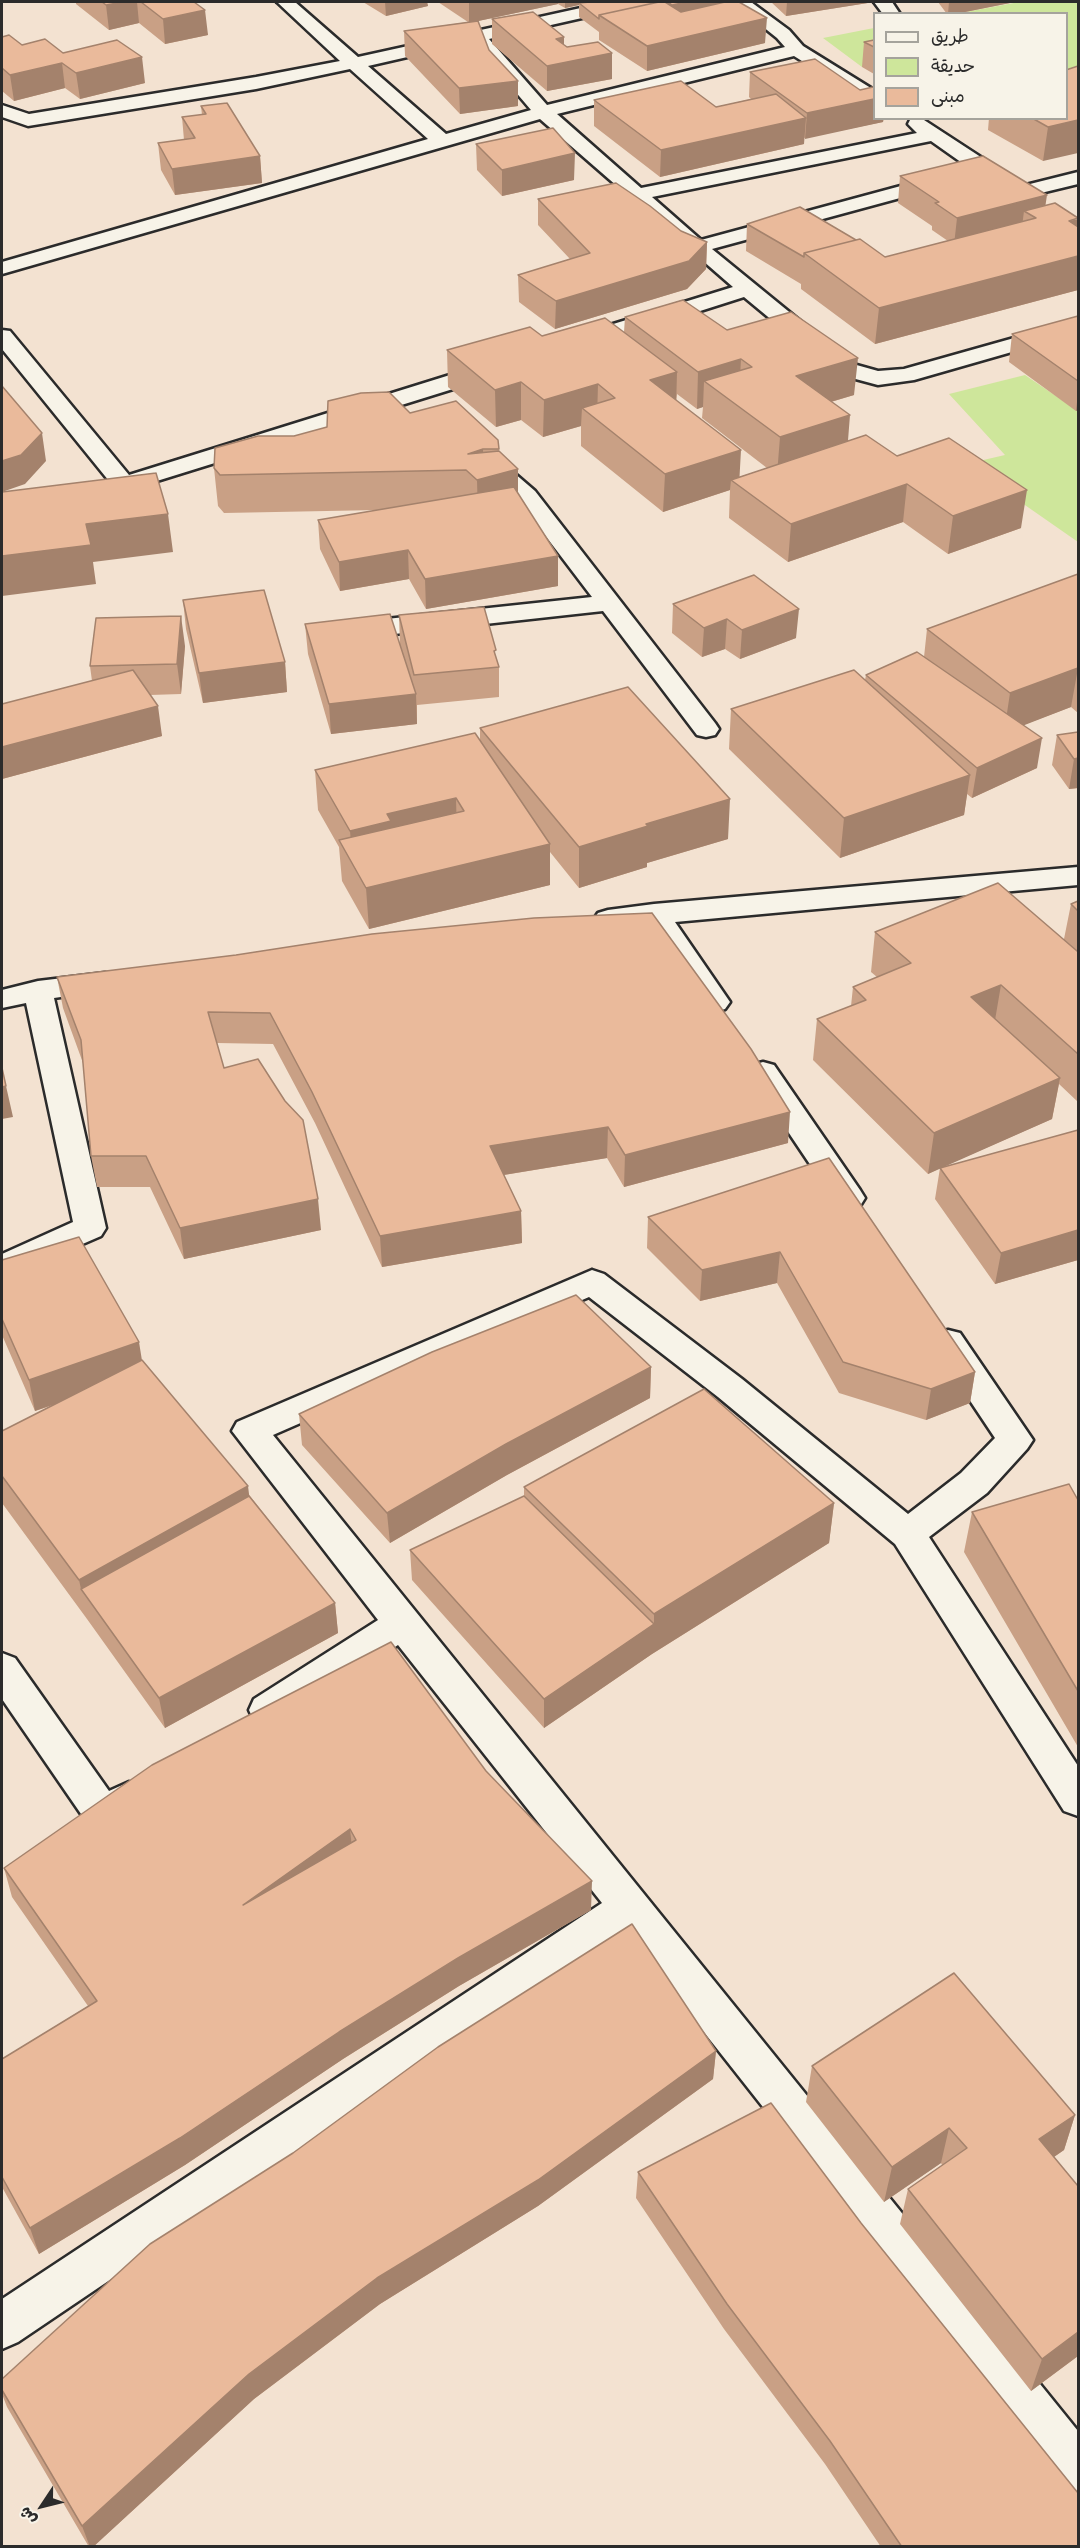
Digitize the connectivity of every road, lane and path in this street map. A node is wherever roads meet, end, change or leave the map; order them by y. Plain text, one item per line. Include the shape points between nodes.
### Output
1 (285, 2) edge
2 (629, 2) edge
3 (741, 2) edge
4 (476, 35) junction
5 (797, 50) junction
6 (353, 64) junction
7 (873, 97) edge
8 (2, 111) edge
9 (543, 112) junction
10 (911, 120) edge
11 (934, 135) junction
12 (442, 141) junction
13 (986, 168) junction
14 (1078, 178) edge
15 (1016, 193) junction
16 (639, 194) junction
17 (1034, 207) edge
18 (697, 248) junction
19 (2, 268) edge
20 (747, 289) junction
21 (1078, 326) edge
22 (2, 336) edge
23 (553, 350) edge
24 (507, 364) edge
25 (405, 396) junction
26 (430, 415) edge
27 (464, 442) edge
28 (124, 484) junction
29 (91, 495) edge
30 (610, 603) junction
31 (332, 633) edge
32 (706, 729) dead end
33 (1078, 876) edge
34 (654, 913) junction
35 (583, 922) edge
36 (133, 979) edge
37 (38, 991) junction
38 (2, 999) edge
39 (868, 1225) edge
40 (2, 1267) edge
41 (928, 1313) edge
42 (908, 1534) junction
43 (403, 1623) junction
44 (2, 1669) edge
45 (243, 1726) edge
46 (154, 1783) edge
47 (1078, 1799) edge
48 (631, 1906) junction
49 (2, 2326) edge
50 (1078, 2468) edge

1 - 6 street
2 - 4 street
3 - 5 street via 783,34
4 - 6 street
4 - 9 street
5 - 7 street
5 - 9 street
6 - 8 street via 28,120
6 - 12 street
9 - 12 street
9 - 16 street
10 - 11 street
11 - 13 street
11 - 16 street
12 - 19 street
13 - 15 street
13 - 18 street
14 - 15 street
15 - 17 street
16 - 18 street
18 - 20 street
20 - 21 street via 845,369 878,378 906,375
20 - 23 street
22 - 28 street
24 - 25 street
25 - 26 street
25 - 28 street
27 - 30 street via 527,496
28 - 29 street
30 - 31 street
30 - 32 street
33 - 34 street
34 - 35 street
34 - 39 street
36 - 37 street
37 - 38 street
37 - 40 street via 90,1228
41 - 42 street via 1015,1440 974,1483
42 - 43 street via 730,1388 592,1282 249,1431
42 - 47 street
43 - 45 street
43 - 48 street
44 - 46 street via 104,1815
48 - 49 street
48 - 50 street

